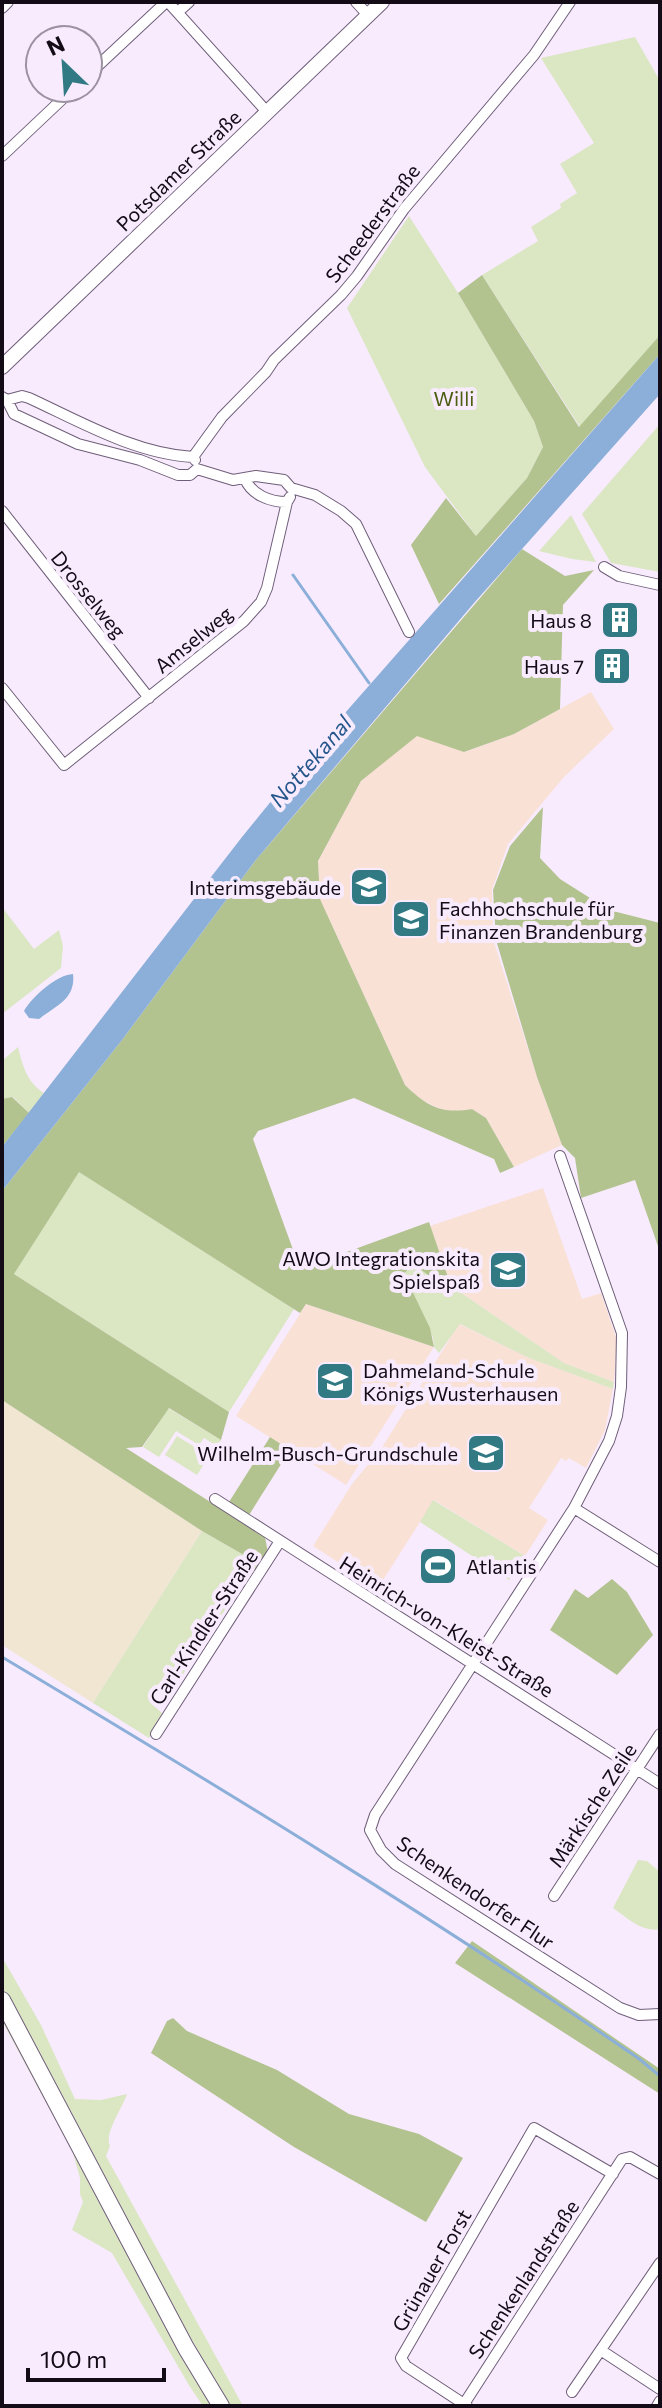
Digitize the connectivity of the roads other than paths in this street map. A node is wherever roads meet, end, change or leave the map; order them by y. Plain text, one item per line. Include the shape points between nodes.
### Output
1 (8, 2) edge
2 (167, 2) edge
3 (189, 2) edge
4 (356, 2) edge
5 (382, 2) edge
6 (570, 2) edge
7 (2, 8) edge
8 (179, 11) junction
9 (368, 15) junction
10 (104, 60) edge
11 (57, 104) edge
12 (267, 112) junction
13 (2, 156) edge
14 (2, 367) edge
15 (4, 398) edge
16 (193, 457) junction
17 (197, 469) junction
18 (245, 479) junction
19 (291, 488) junction
20 (287, 502) junction
21 (2, 511) edge
22 (604, 567) dead end
23 (660, 585) edge
24 (409, 632) dead end
25 (2, 688) edge
26 (149, 698) junction
27 (560, 1156) dead end
28 (215, 1499) dead end
29 (574, 1508) junction
30 (280, 1541) junction
31 (660, 1562) edge
32 (472, 1663) junction
33 (156, 1734) dead end
34 (660, 1734) edge
35 (637, 1768) junction
36 (660, 1784) edge
37 (554, 1896) dead end
38 (2, 2000) edge
39 (660, 2014) edge
40 (613, 2174) junction
41 (660, 2174) edge
42 (660, 2263) edge
43 (602, 2351) junction
44 (660, 2389) edge
45 (572, 2392) dead end
46 (465, 2405) edge
47 (221, 2406) edge

1 - 7 street
2 - 8 street
2 - 10 street
3 - 8 street
4 - 9 street
5 - 9 main road, Potsdamer Straße
6 - 16 street, Scheederstraße via 534,55 404,209 341,295 274,360
8 - 12 street
9 - 12 main road, Potsdamer Straße
11 - 13 street
12 - 14 main road, Potsdamer Straße
15 - 16 street via 29,398 107,434 160,453
15 - 17 street via 14,414 78,444 178,475
16 - 17 street
17 - 18 street
18 - 19 street via 274,477
18 - 20 street via 257,493
19 - 20 street, Amselweg
19 - 24 street via 326,501 356,524
20 - 26 street, Amselweg via 261,602
21 - 26 street, Drosselweg
22 - 23 street
25 - 26 street, Amselweg via 64,765
27 - 29 street, Schenkendorfer Flur via 623,1343 613,1429
28 - 30 street, Heinrich-von-Kleist-Straße
29 - 31 street
29 - 32 street, Schenkendorfer Flur
30 - 32 street, Heinrich-von-Kleist-Straße
30 - 33 street, Carl-Kindler-Straße
32 - 35 street, Heinrich-von-Kleist-Straße
32 - 39 street, Schenkendorfer Flur via 375,1815 370,1828 374,1839 395,1864 620,2008 639,2015
34 - 35 street, Märkische Zeile
35 - 36 street, Heinrich-von-Kleist-Straße
35 - 37 street, Märkische Zeile
38 - 47 main road
40 - 41 street via 622,2159 630,2157
40 - 46 street, Schenkenlandstraße
40 - 46 street, Grünauer Forst via 534,2128 401,2358
42 - 43 street
43 - 44 street
43 - 45 street

